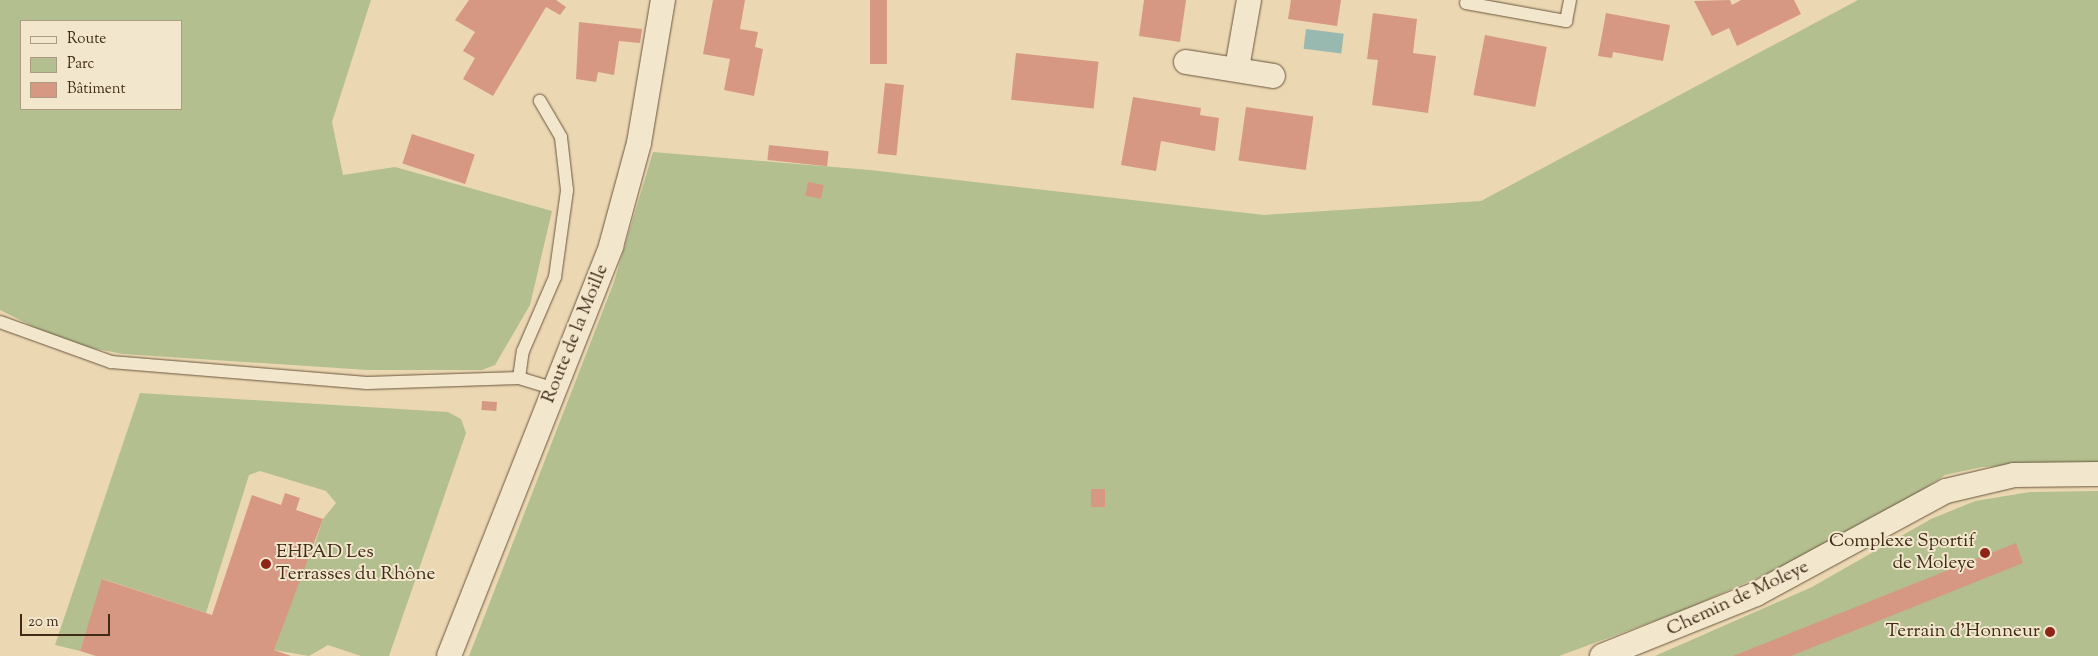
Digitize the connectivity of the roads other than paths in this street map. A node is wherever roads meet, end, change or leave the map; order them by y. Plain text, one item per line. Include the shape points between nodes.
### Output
1 (662, 0) edge
2 (1248, 0) edge
3 (1570, 0) edge
4 (1466, 3) dead end
5 (1186, 62) dead end
6 (1237, 68) junction
7 (1273, 76) dead end
8 (540, 101) dead end
9 (0, 322) edge
10 (519, 378) junction
11 (554, 389) junction
12 (2098, 474) edge
13 (449, 656) edge
14 (1602, 656) edge

1 - 11 street, Route de la Moille via 639,143 621,209
2 - 6 street
3 - 4 lane via 1566,21
5 - 6 street
6 - 7 street
8 - 10 lane via 561,137 567,190 555,277 524,351
9 - 10 lane via 111,362 367,383
10 - 11 lane
11 - 13 street, Route de la Moille
12 - 14 street, Chemin de Moleye via 2014,475 1946,491 1756,594

